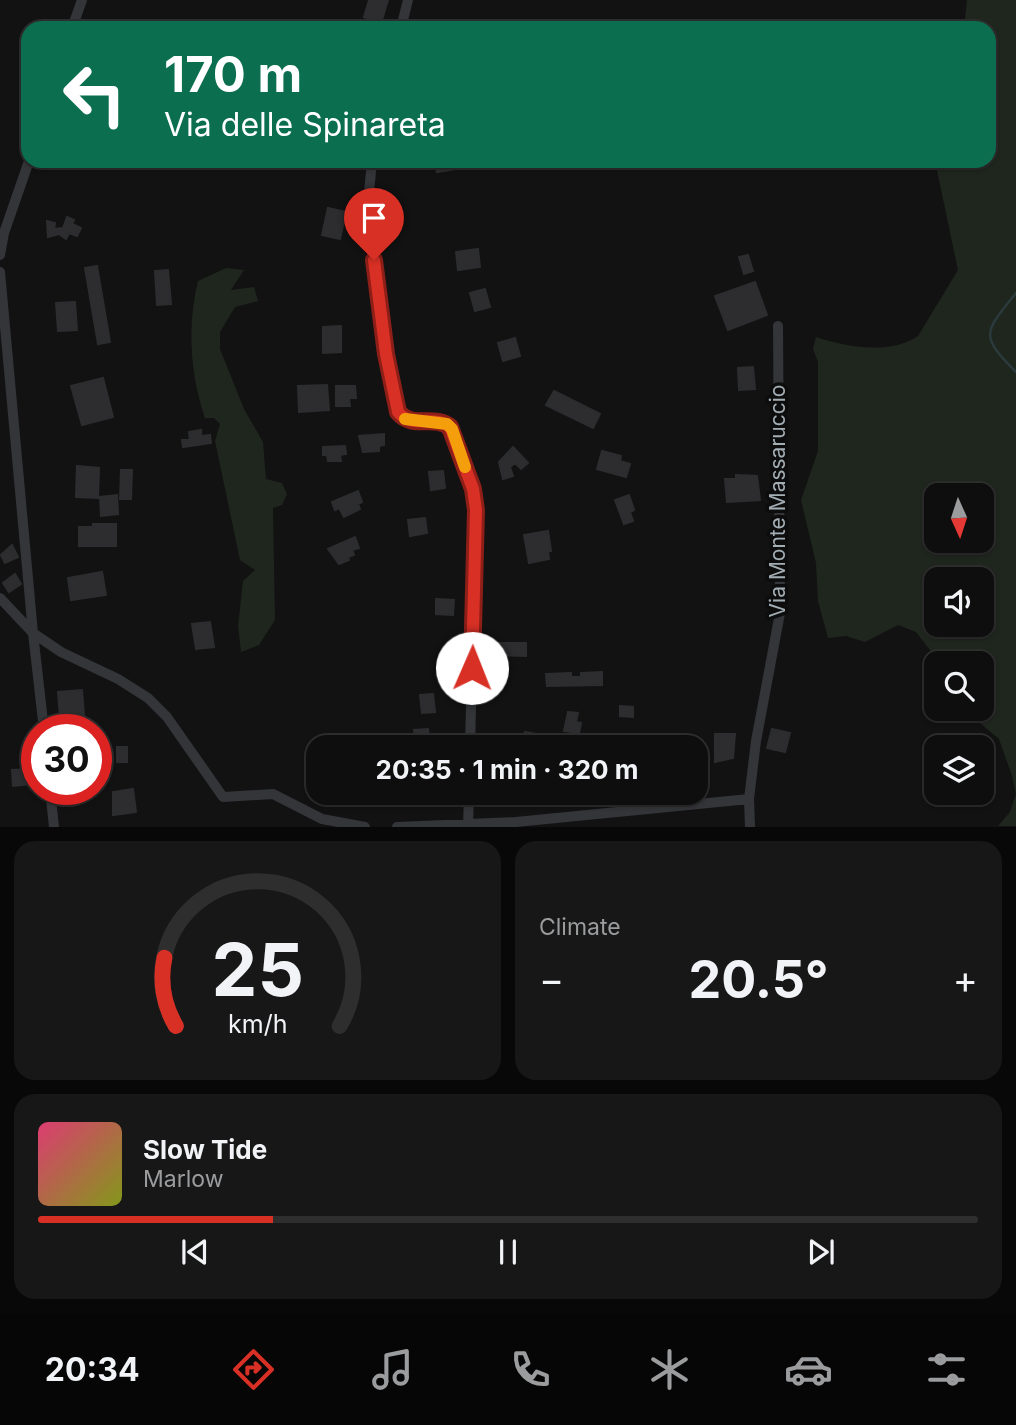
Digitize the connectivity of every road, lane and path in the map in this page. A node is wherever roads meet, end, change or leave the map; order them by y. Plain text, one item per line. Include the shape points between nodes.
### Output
1 (82, 0) edge
2 (408, 0) edge
3 (74, 21) edge
4 (403, 21) edge
5 (27, 168) edge
6 (371, 168) edge
7 (0, 255) edge
8 (0, 272) edge
9 (778, 326) dead end
10 (0, 598) edge
11 (33, 633) junction
12 (42, 714) edge
13 (470, 735) edge
14 (749, 799) junction
15 (52, 805) edge
16 (469, 805) edge
17 (468, 825) edge
18 (54, 827) edge
19 (365, 827) edge
20 (397, 827) edge
21 (750, 827) edge

1 - 3 street
2 - 4 street
5 - 7 street
6 - 13 street via 367,213 396,406 407,420 438,421 450,427 473,489
8 - 11 street
9 - 14 street, Via Monte Massaruccio via 780,613
10 - 11 street
11 - 12 street
11 - 19 street via 148,698 167,717 223,797 273,794 322,819
14 - 17 street
14 - 21 street, Via Monte Massaruccio
15 - 18 street
16 - 17 street
17 - 20 street

